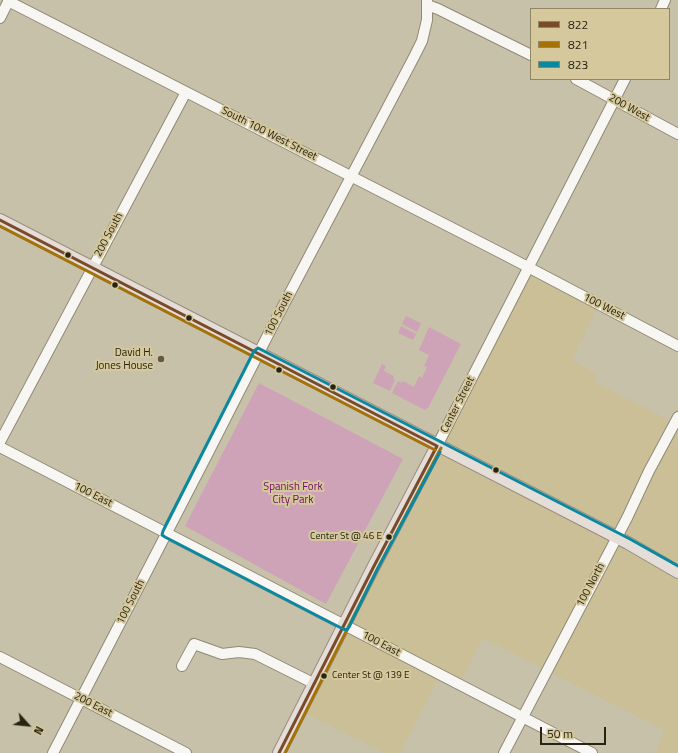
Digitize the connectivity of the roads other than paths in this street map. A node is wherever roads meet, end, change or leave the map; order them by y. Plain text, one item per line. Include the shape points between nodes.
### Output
1 (8, 1) edge
2 (427, 3) edge
3 (0, 18) edge
4 (530, 55) edge
5 (578, 80) edge
6 (625, 80) edge
7 (186, 92) junction
8 (615, 100) junction
9 (678, 134) edge
10 (350, 176) junction
11 (0, 220) edge
12 (92, 268) junction
13 (530, 268) junction
14 (678, 346) edge
15 (258, 354) junction
16 (678, 417) edge
17 (0, 442) edge
18 (0, 446) edge
19 (437, 446) junction
20 (167, 533) junction
21 (617, 538) junction
22 (678, 572) edge
23 (345, 625) junction
24 (0, 658) edge
25 (182, 666) dead end
26 (315, 684) junction
27 (81, 700) junction
28 (523, 717) junction
29 (54, 753) edge
30 (186, 753) edge
31 (279, 753) edge
32 (504, 753) edge
33 (592, 753) edge

1 - 3 street
1 - 7 street, South 100 West Street
2 - 4 street
2 - 10 street, 100 South via 427,20 422,41
5 - 8 street, 200 West
6 - 8 street, Center Street
7 - 10 street, South 100 West Street
7 - 12 street, 200 South
8 - 9 street, 200 West
8 - 13 street, Center Street
10 - 13 street, South 100 West Street
10 - 15 street, 100 South
11 - 12 main road
12 - 15 main road
12 - 17 street, 200 South
13 - 14 street, 100 West
13 - 19 street, Center Street
15 - 19 main road
15 - 20 street, 100 South
16 - 21 street, 100 North
18 - 20 street, 100 East
19 - 21 main road
19 - 23 main road, Center Street
20 - 23 street, 100 East
20 - 27 street, 100 South
21 - 22 main road
21 - 28 street, 100 North
23 - 26 main road, Center Street
23 - 28 street, 100 East
24 - 27 street, 200 East
25 - 26 street via 194,644 222,654 255,654
26 - 31 main road, Center Street
27 - 29 street, 100 South
27 - 30 street, 200 East
28 - 32 street, 100 North
28 - 33 street, 100 East

